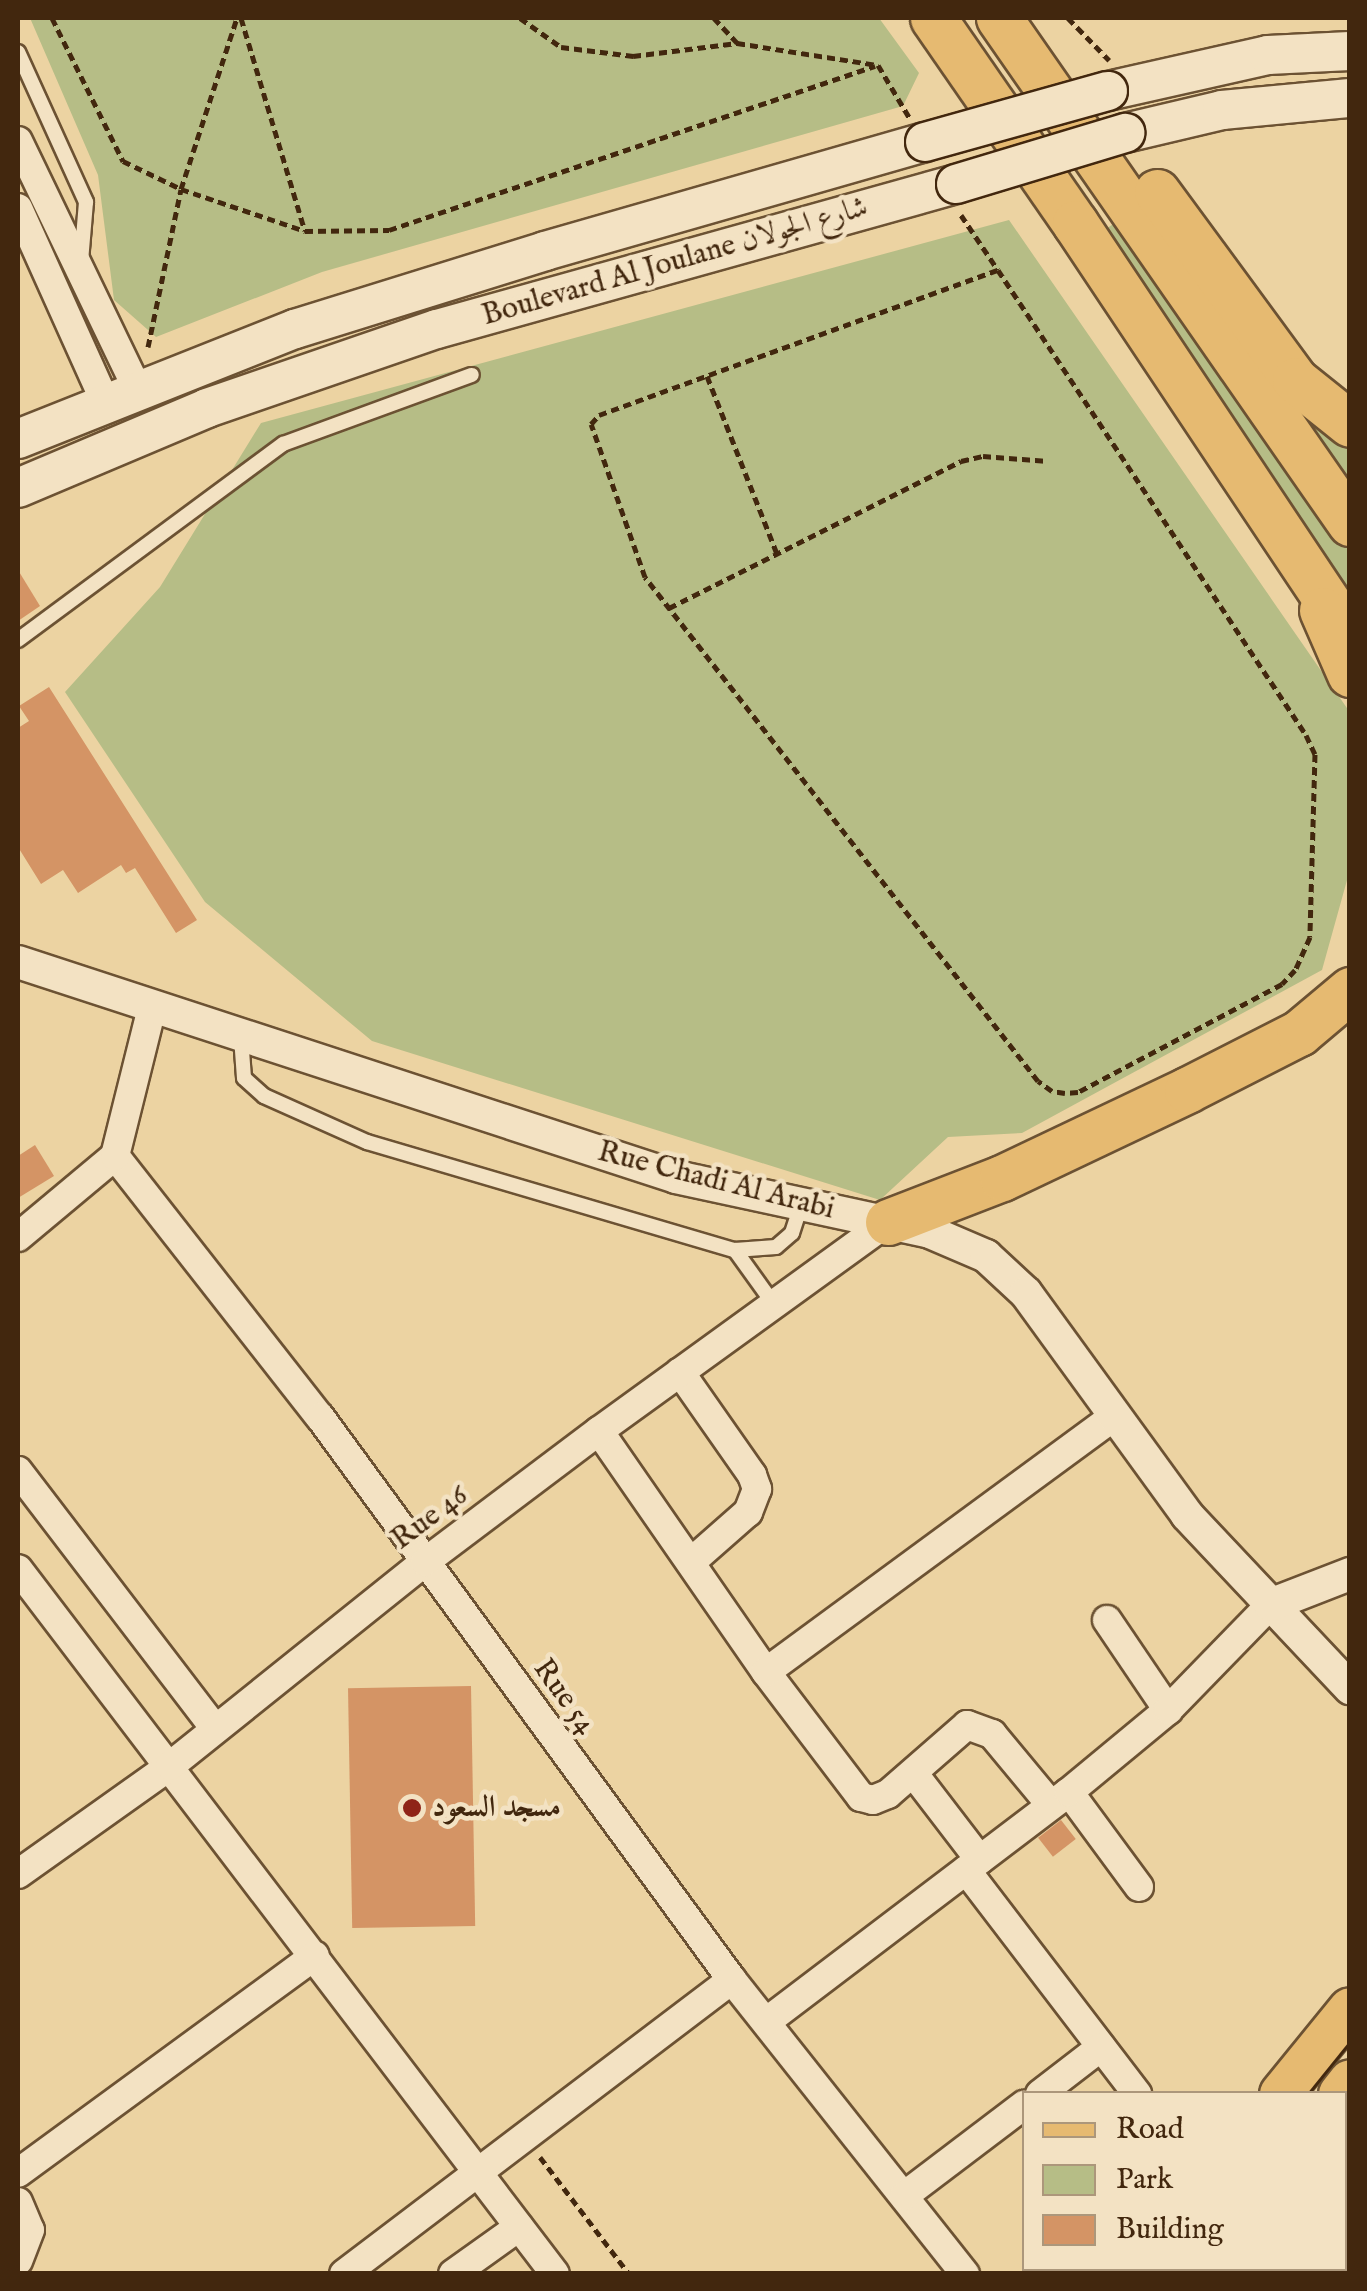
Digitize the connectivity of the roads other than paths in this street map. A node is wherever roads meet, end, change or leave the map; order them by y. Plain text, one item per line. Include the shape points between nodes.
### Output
1 (933, 18) edge
2 (1000, 18) edge
3 (1026, 18) edge
4 (1350, 51) edge
5 (18, 52) edge
6 (1350, 98) edge
7 (18, 141) edge
8 (18, 208) edge
9 (80, 278) junction
10 (472, 376) dead end
11 (133, 390) junction
12 (1350, 424) edge
13 (18, 438) edge
14 (18, 488) edge
15 (1350, 523) edge
16 (1308, 576) junction
17 (1350, 635) edge
18 (18, 640) edge
19 (1350, 674) edge
20 (18, 962) edge
21 (1350, 990) edge
22 (152, 1008) junction
23 (241, 1036) junction
24 (115, 1156) junction
25 (801, 1206) junction
26 (888, 1222) junction
27 (18, 1237) edge
28 (736, 1250) junction
29 (773, 1304) junction
30 (680, 1372) junction
31 (1115, 1416) junction
32 (600, 1431) junction
33 (18, 1471) edge
34 (425, 1562) junction
35 (691, 1562) junction
36 (18, 1569) edge
37 (1350, 1574) edge
38 (1270, 1605) junction
39 (1107, 1620) dead end
40 (766, 1672) junction
41 (1350, 1688) edge
42 (1168, 1710) junction
43 (215, 1729) junction
44 (170, 1766) junction
45 (914, 1774) junction
46 (1060, 1798) junction
47 (973, 1865) junction
48 (18, 1874) edge
49 (1139, 1887) dead end
50 (315, 1956) junction
51 (732, 1980) junction
52 (1350, 2010) edge
53 (766, 2022) junction
54 (1101, 2047) junction
55 (1044, 2091) edge
56 (1135, 2091) edge
57 (1283, 2091) edge
58 (1022, 2107) edge
59 (18, 2172) edge
60 (480, 2174) junction
61 (904, 2196) junction
62 (18, 2202) edge
63 (520, 2228) junction
64 (18, 2262) edge
65 (26, 2274) edge
66 (344, 2274) edge
67 (453, 2274) edge
68 (556, 2274) edge
69 (965, 2274) edge

1 - 16 highway
2 - 15 highway
3 - 12 highway via 1294,380
4 - 11 main road, Boulevard Al Joulane شارع الجولان, bridge via 1268,55 1112,78 918,132 295,329
5 - 9 lane via 86,202
6 - 14 main road, Boulevard Al Joulane شارع الجولان, bridge via 1222,110 1125,133 958,199 437,329 207,408
7 - 9 street
8 - 11 street
9 - 11 street
10 - 18 lane via 283,444
11 - 13 main road, Boulevard Al Joulane شارع الجولان
16 - 17 highway
16 - 19 highway
20 - 22 street, Rue Chadi Al Arabi
21 - 26 highway via 1299,1033 1187,1090 1002,1178
22 - 23 street, Rue Chadi Al Arabi
22 - 24 street
23 - 25 street, Rue Chadi Al Arabi via 676,1176
23 - 28 lane via 244,1078 264,1096 366,1142
24 - 27 street
24 - 34 street, Rue 54 via 320,1416
25 - 26 street, Rue Chadi Al Arabi
25 - 28 lane via 792,1233 776,1247
26 - 29 street, Rue 46
26 - 31 street, Rue Chadi Al Arabi via 961,1243 1009,1275
28 - 29 lane
29 - 30 street, Rue 46
30 - 32 street, Rue 46
30 - 35 street via 757,1489 748,1512
31 - 38 street, Rue Chadi Al Arabi via 1187,1515
31 - 40 street
32 - 34 street, Rue 46
32 - 35 street
33 - 43 street
34 - 43 street, Rue 46
34 - 51 street, Rue 54
35 - 40 street
36 - 44 street
37 - 38 street
38 - 41 street, Rue Chadi Al Arabi
38 - 42 street
39 - 42 street
40 - 45 street via 861,1797 888,1794
42 - 46 street
43 - 44 street, Rue 46
44 - 48 street, Rue 46
44 - 50 street
45 - 46 street via 959,1729 976,1725
45 - 47 street
46 - 47 street
46 - 49 street
47 - 53 street
47 - 54 street
50 - 59 street
50 - 60 street
51 - 53 street, Rue 54
51 - 60 street
52 - 57 main road
53 - 61 street, Rue 54
54 - 55 street
54 - 56 street
58 - 61 street
60 - 63 street
60 - 66 street
61 - 69 street, Rue 54
62 - 64 street via 30,2230
63 - 67 street
63 - 68 street
64 - 65 street

